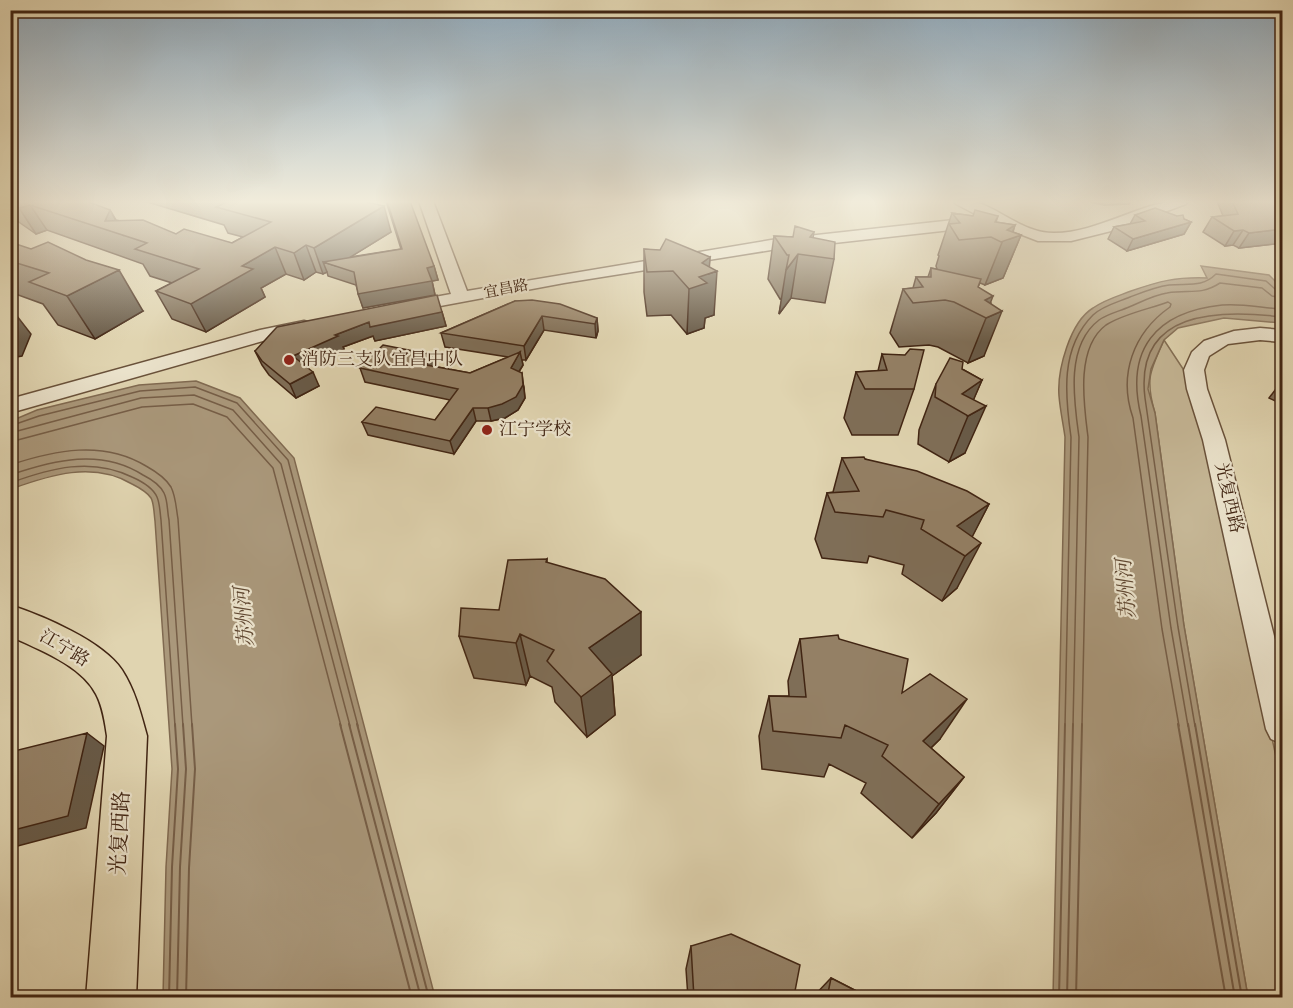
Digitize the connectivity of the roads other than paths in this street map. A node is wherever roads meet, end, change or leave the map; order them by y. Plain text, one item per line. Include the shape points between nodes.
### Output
1 (443, 248) edge
2 (752, 248) edge
3 (461, 297) junction
4 (393, 310) edge
5 (324, 323) edge
6 (1282, 336) edge
7 (10, 406) edge
8 (17, 622) edge
9 (103, 674) joint
10 (1282, 729) edge
11 (111, 998) edge

1 - 3 street
2 - 3 street, 宜昌路
3 - 4 street, 宜昌路
5 - 7 street via 267,334
6 - 10 street, 光复西路 via 1243,335 1223,340 1207,347 1196,359 1194,370
8 - 9 main road, 江宁路 via 72,651
9 - 11 main road, 光复西路 via 120,704 127,736

